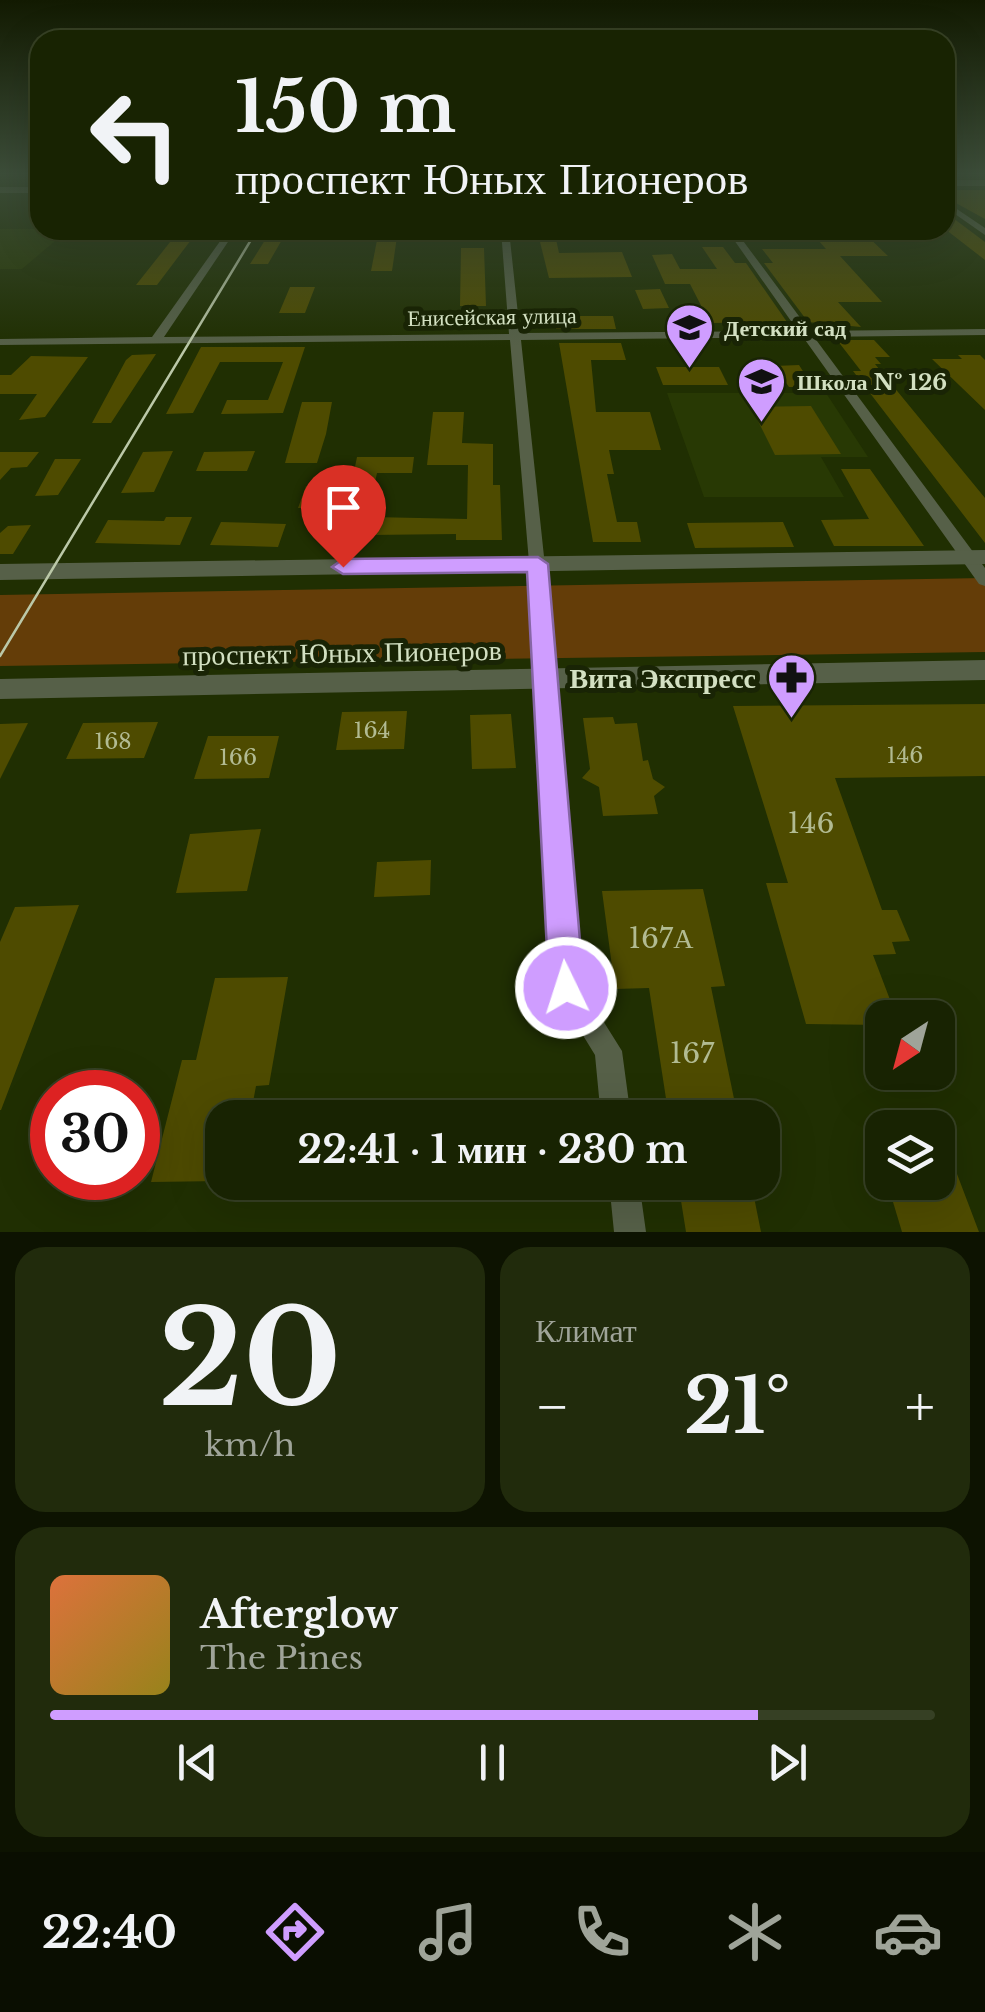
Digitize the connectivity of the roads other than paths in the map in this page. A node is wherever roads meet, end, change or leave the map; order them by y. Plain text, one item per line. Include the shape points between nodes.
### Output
1 (225, 240) edge
2 (506, 240) edge
3 (739, 240) edge
4 (985, 332) edge
5 (807, 334) junction
6 (516, 337) junction
7 (156, 340) junction
8 (0, 342) edge
9 (977, 557) edge
10 (538, 564) junction
11 (0, 572) edge
12 (985, 580) edge
13 (985, 670) edge
14 (548, 678) junction
15 (0, 690) edge
16 (614, 1100) edge
17 (626, 1200) edge
18 (630, 1232) edge

1 - 7 street
2 - 6 street
3 - 5 street
4 - 5 street, Енисейская улица
5 - 6 street, Енисейская улица
5 - 9 street
6 - 7 street, Енисейская улица
6 - 10 street
7 - 8 street, Енисейская улица
9 - 10 street
9 - 12 street
10 - 11 street
10 - 14 street
13 - 14 street, проспект Юных Пионеров
14 - 15 street, проспект Юных Пионеров
14 - 16 street via 566,988 608,1051
17 - 18 street

